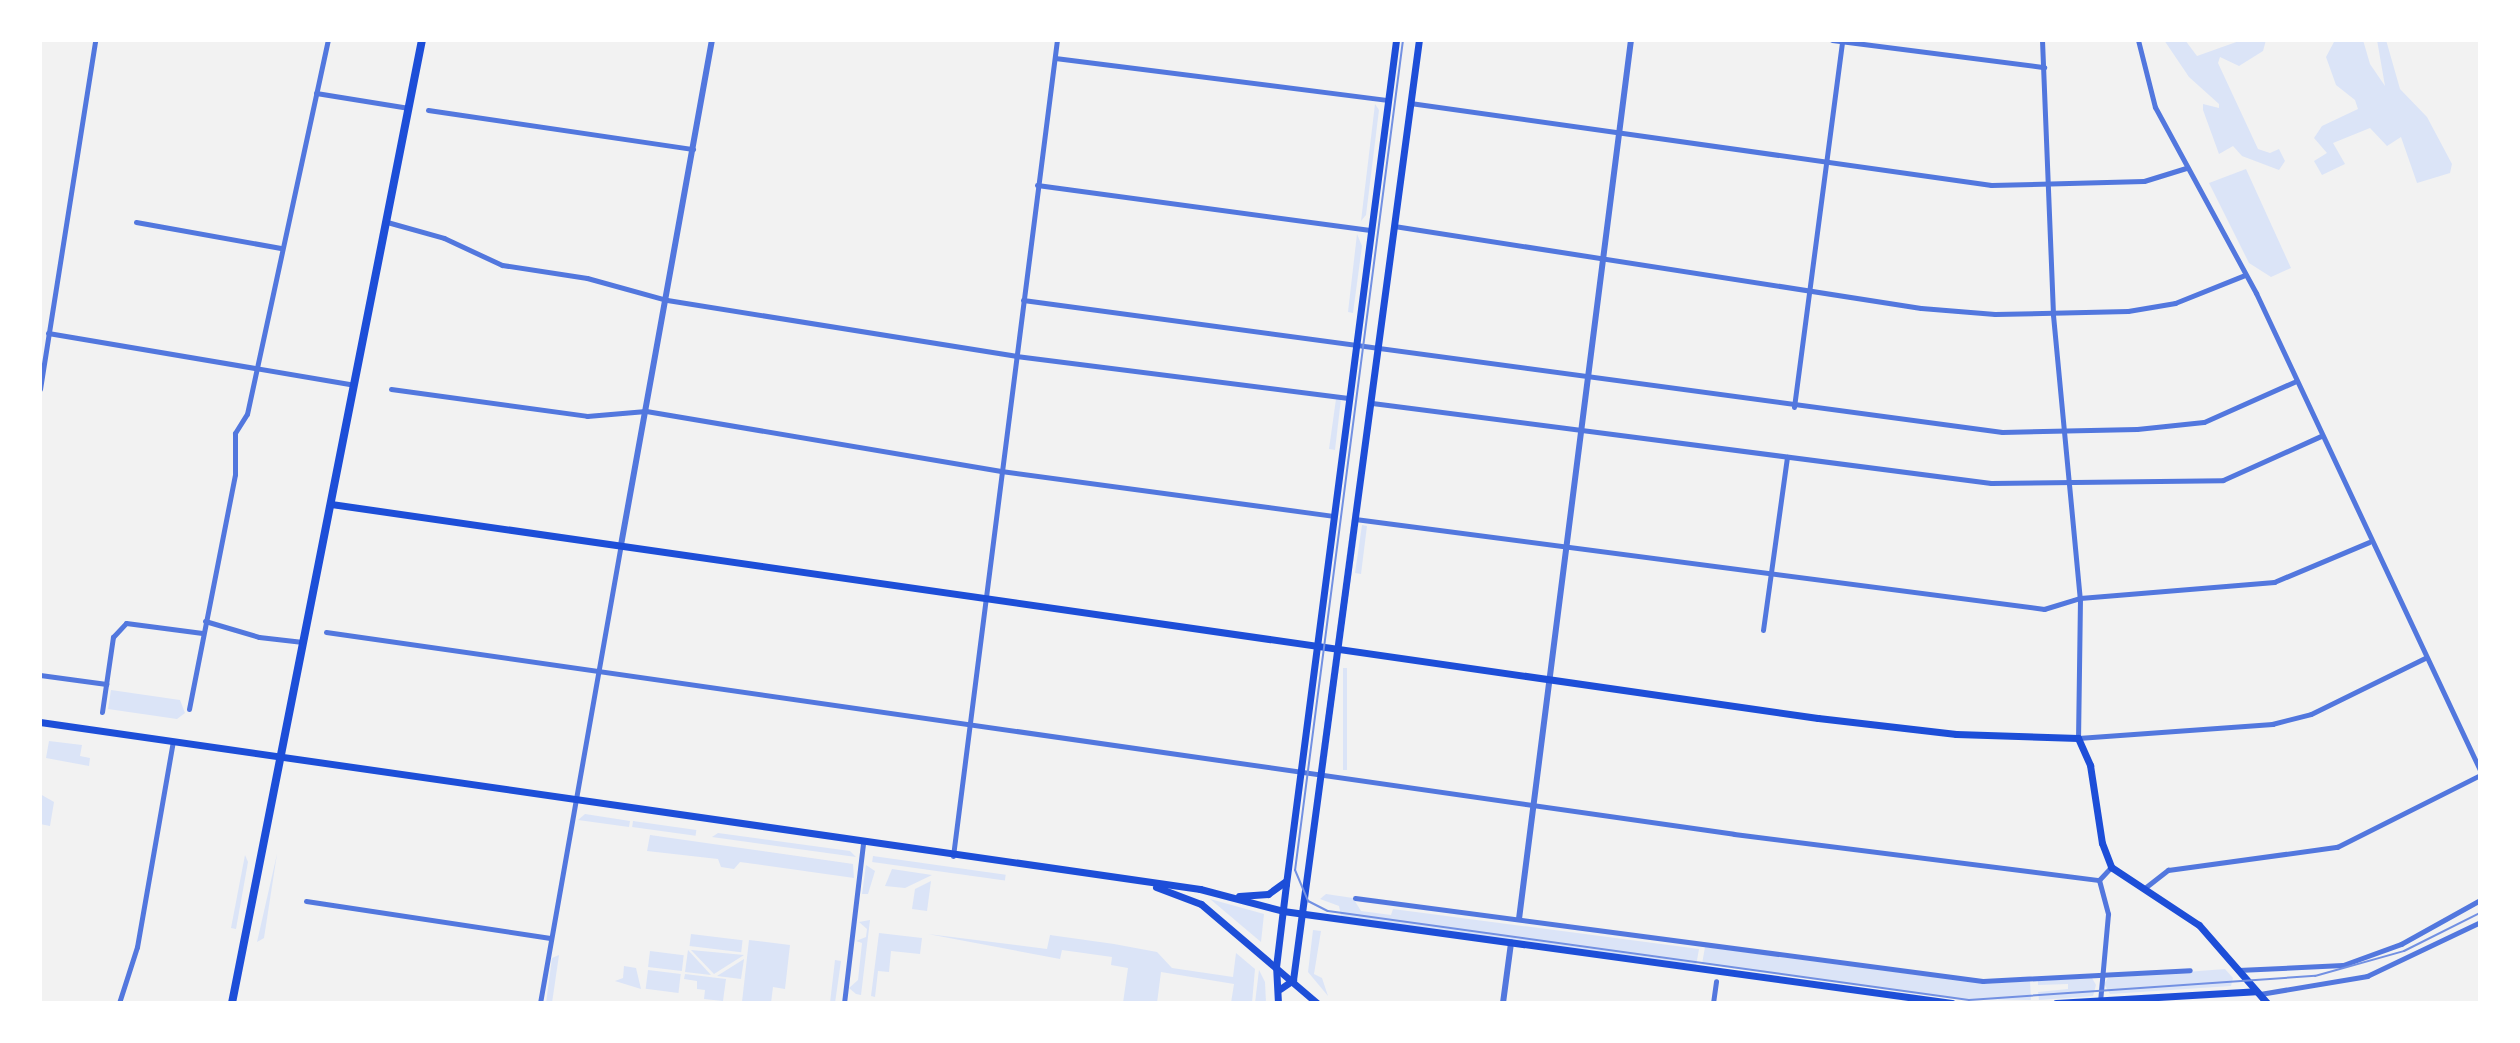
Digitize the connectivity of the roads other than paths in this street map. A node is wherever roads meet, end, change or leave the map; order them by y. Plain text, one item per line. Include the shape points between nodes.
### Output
1 (95, 40) edge
2 (328, 40) edge
3 (422, 40) edge
4 (712, 40) edge
5 (1057, 40) edge
6 (1396, 40) edge
7 (1419, 40) edge
8 (1631, 40) edge
9 (1832, 40) edge
10 (2042, 40) edge
11 (2138, 40) edge
12 (1842, 41) edge
13 (1055, 58) junction
14 (2044, 67) junction
15 (316, 93) junction
16 (1388, 100) junction
17 (1410, 103) junction
18 (409, 108) junction
19 (428, 110) dead end
20 (1619, 135) junction
21 (693, 149) junction
22 (1826, 163) junction
23 (2186, 168) junction
24 (2045, 180) junction
25 (1037, 185) junction
26 (136, 222) dead end
27 (387, 222) junction
28 (1394, 226) junction
29 (1370, 230) junction
30 (282, 248) junction
31 (1602, 259) junction
32 (2245, 275) junction
33 (1811, 288) junction
34 (667, 300) junction
35 (1023, 300) junction
36 (2053, 315) junction
37 (45, 336) edge
38 (1354, 347) junction
39 (1379, 350) junction
40 (1016, 356) junction
41 (256, 367) junction
42 (1586, 379) junction
43 (2296, 381) junction
44 (355, 385) junction
45 (40, 389) edge
46 (391, 389) dead end
47 (1348, 398) junction
48 (1372, 403) junction
49 (1794, 407) junction
50 (646, 411) junction
51 (1580, 431) junction
52 (2064, 432) junction
53 (2321, 436) junction
54 (1787, 457) junction
55 (1001, 471) junction
56 (2069, 484) junction
57 (331, 504) junction
58 (1333, 516) junction
59 (1355, 519) junction
60 (2369, 542) junction
61 (621, 545) junction
62 (1563, 545) junction
63 (1770, 576) junction
64 (983, 596) junction
65 (2080, 598) junction
66 (205, 621) junction
67 (1763, 630) dead end
68 (326, 632) dead end
69 (202, 633) junction
70 (303, 642) junction
71 (1316, 644) junction
72 (1338, 647) junction
73 (2425, 658) junction
74 (598, 670) junction
75 (40, 675) edge
76 (1548, 677) junction
77 (106, 684) junction
78 (189, 709) dead end
79 (102, 712) dead end
80 (40, 722) edge
81 (969, 726) junction
82 (2078, 738) junction
83 (173, 741) junction
84 (280, 757) junction
85 (1300, 772) junction
86 (2480, 773) edge
87 (1321, 775) junction
88 (577, 802) junction
89 (1533, 805) junction
90 (863, 843) junction
91 (953, 856) junction
92 (2111, 867) junction
93 (1287, 879) junction
94 (2099, 880) junction
95 (1142, 884) junction
96 (2146, 887) junction
97 (1232, 896) junction
98 (1355, 898) dead end
99 (2480, 900) edge
100 (306, 901) dead end
101 (1283, 911) junction
102 (1302, 914) junction
103 (1519, 919) junction
104 (2480, 922) edge
105 (550, 938) junction
106 (1511, 943) junction
107 (1276, 967) junction
108 (2190, 970) dead end
109 (2238, 970) junction
110 (2102, 976) junction
111 (1293, 980) junction
112 (1716, 981) dead end
113 (1280, 989) junction
114 (2258, 992) junction
115 (2100, 1001) edge
116 (119, 1003) edge
117 (232, 1003) edge
118 (540, 1003) edge
119 (844, 1003) edge
120 (1278, 1003) edge
121 (1317, 1003) edge
122 (1503, 1003) edge
123 (1713, 1003) edge
124 (1952, 1003) edge
125 (2056, 1003) edge
126 (2267, 1003) edge

1 - 37 street
2 - 15 street
3 - 18 main road
4 - 21 street
5 - 13 street
6 - 16 main road
7 - 17 main road
8 - 20 street
9 - 12 street
10 - 14 street
11 - 23 street via 2155,107
12 - 14 street
12 - 22 street
13 - 16 street
13 - 25 street
14 - 24 street
15 - 18 street
15 - 30 street
16 - 29 main road
17 - 20 street
17 - 28 main road
18 - 27 main road
19 - 21 street
20 - 22 street via 1694,141
20 - 31 street
21 - 34 street
22 - 24 street via 1991,185
22 - 33 street
23 - 24 street via 2144,181
23 - 32 street via 2215,211
24 - 36 street
25 - 29 street
25 - 35 street
26 - 30 street
27 - 34 street via 444,238 502,265 587,278
27 - 44 main road
28 - 31 street
28 - 39 main road
29 - 38 main road
30 - 41 street
31 - 33 street
31 - 42 street
32 - 36 street via 2175,303
32 - 43 street
33 - 36 street via 1921,308
33 - 49 street
34 - 40 street
34 - 50 street
35 - 38 street
35 - 40 street
36 - 52 street
37 - 41 street
37 - 45 street
38 - 39 street
38 - 47 main road
39 - 42 street
39 - 48 main road
40 - 47 street
40 - 55 street
41 - 44 street
41 - 66 street via 247,414 235,433 235,474
42 - 49 street
42 - 51 street
43 - 52 street via 2204,422
43 - 53 street
44 - 57 main road
46 - 50 street via 587,416
47 - 58 main road
48 - 51 street
48 - 59 main road
49 - 52 street via 2002,432
50 - 55 street
50 - 61 street
51 - 54 street
51 - 62 street
52 - 56 street
53 - 56 street via 2223,480
53 - 60 street
54 - 56 street via 1991,483
54 - 63 street
55 - 58 street
55 - 64 street
56 - 65 street
57 - 61 main road
57 - 70 main road
58 - 71 main road
59 - 62 street
59 - 72 main road
60 - 65 street via 2301,575 2251,587
60 - 73 street
61 - 64 main road
61 - 74 street
62 - 63 street
62 - 76 street
63 - 65 street via 2044,609
63 - 67 street
64 - 71 main road
64 - 81 street
65 - 82 street
66 - 69 street
66 - 70 street via 259,637
68 - 74 street
69 - 77 street via 126,623 113,637
69 - 78 street
70 - 84 main road
71 - 72 main road
71 - 85 main road
72 - 76 main road
72 - 87 main road
73 - 82 street via 2311,714 2272,724
73 - 86 street
74 - 81 street
74 - 88 street
75 - 77 street
76 - 82 main road via 1879,725
76 - 89 street
77 - 79 street
80 - 83 main road
81 - 85 street
81 - 91 street
82 - 92 main road via 2090,765
83 - 84 main road
83 - 116 street via 136,955
84 - 88 main road
84 - 117 main road
85 - 87 street
85 - 93 main road
86 - 96 street via 2337,847 2168,870
87 - 89 street
87 - 102 main road
88 - 90 main road
88 - 105 street
89 - 94 street
89 - 103 street
90 - 91 main road
90 - 119 street
91 - 95 main road
92 - 94 street
92 - 96 main road
93 - 97 main road via 1268,894
93 - 101 main road
94 - 110 street via 2108,914
95 - 97 main road
95 - 107 main road via 1201,904
96 - 109 main road via 2199,925
97 - 101 main road
98 - 103 street
99 - 109 street via 2401,944 2343,965
100 - 105 street
101 - 102 main road
101 - 107 main road
102 - 106 main road
102 - 111 main road
103 - 110 street via 1983,981
104 - 114 street via 2367,976
105 - 118 street
106 - 122 street
106 - 124 main road
107 - 111 main road
107 - 113 main road
108 - 110 street
109 - 114 main road
110 - 115 street
111 - 113 main road
111 - 121 main road
112 - 123 street
113 - 120 main road
114 - 115 main road
114 - 126 main road
115 - 125 main road

